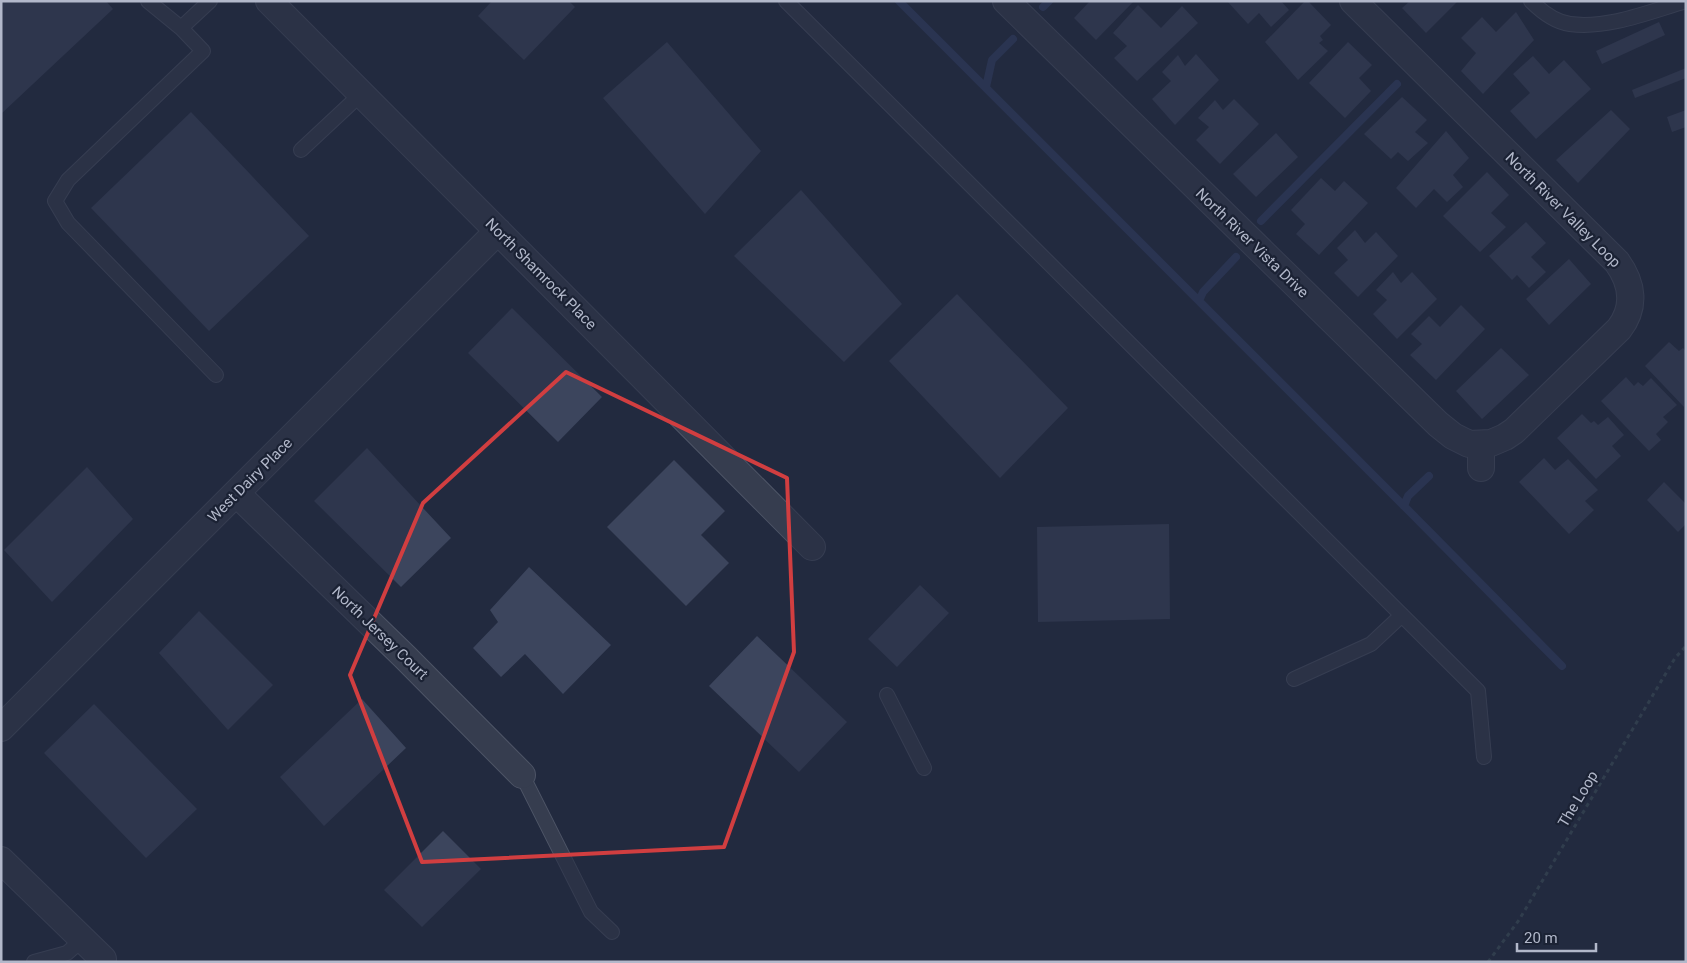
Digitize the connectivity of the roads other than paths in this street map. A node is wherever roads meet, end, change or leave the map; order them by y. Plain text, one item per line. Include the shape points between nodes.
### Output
1 (148, 1) edge
2 (210, 1) edge
3 (269, 1) edge
4 (786, 1) edge
5 (1006, 1) edge
6 (1353, 1) edge
7 (1531, 1) edge
8 (1686, 1) edge
9 (181, 28) junction
10 (361, 94) junction
11 (301, 150) dead end
12 (498, 231) junction
13 (216, 375) dead end
14 (1514, 431) joint
15 (236, 493) junction
16 (812, 547) dead end
17 (1402, 615) junction
18 (1294, 679) dead end
19 (887, 695) dead end
20 (1, 728) edge
21 (1484, 757) dead end
22 (924, 768) dead end
23 (522, 775) joint
24 (1, 860) edge
25 (612, 932) dead end
26 (82, 940) junction
27 (102, 959) dead end
28 (34, 962) edge

1 - 9 lane
2 - 9 lane
3 - 10 street, North Shamrock Place
4 - 17 lane
5 - 14 street, North River Vista Drive via 1438,424 1481,456 1491,443
6 - 14 street, North River Valley Loop via 1617,262 1638,291 1619,329
7 - 8 lane via 1543,14 1569,24 1610,23
9 - 13 lane via 203,51 68,180 55,201 68,223
10 - 11 lane
10 - 12 street, North Shamrock Place
12 - 15 street, West Dairy Place
12 - 16 street, North Shamrock Place
15 - 20 street, West Dairy Place
15 - 23 street, North Jersey Court
17 - 18 lane via 1371,644
17 - 21 lane via 1478,691
19 - 22 lane
23 - 25 lane via 591,912
24 - 26 street
26 - 27 street
26 - 28 lane via 67,953

